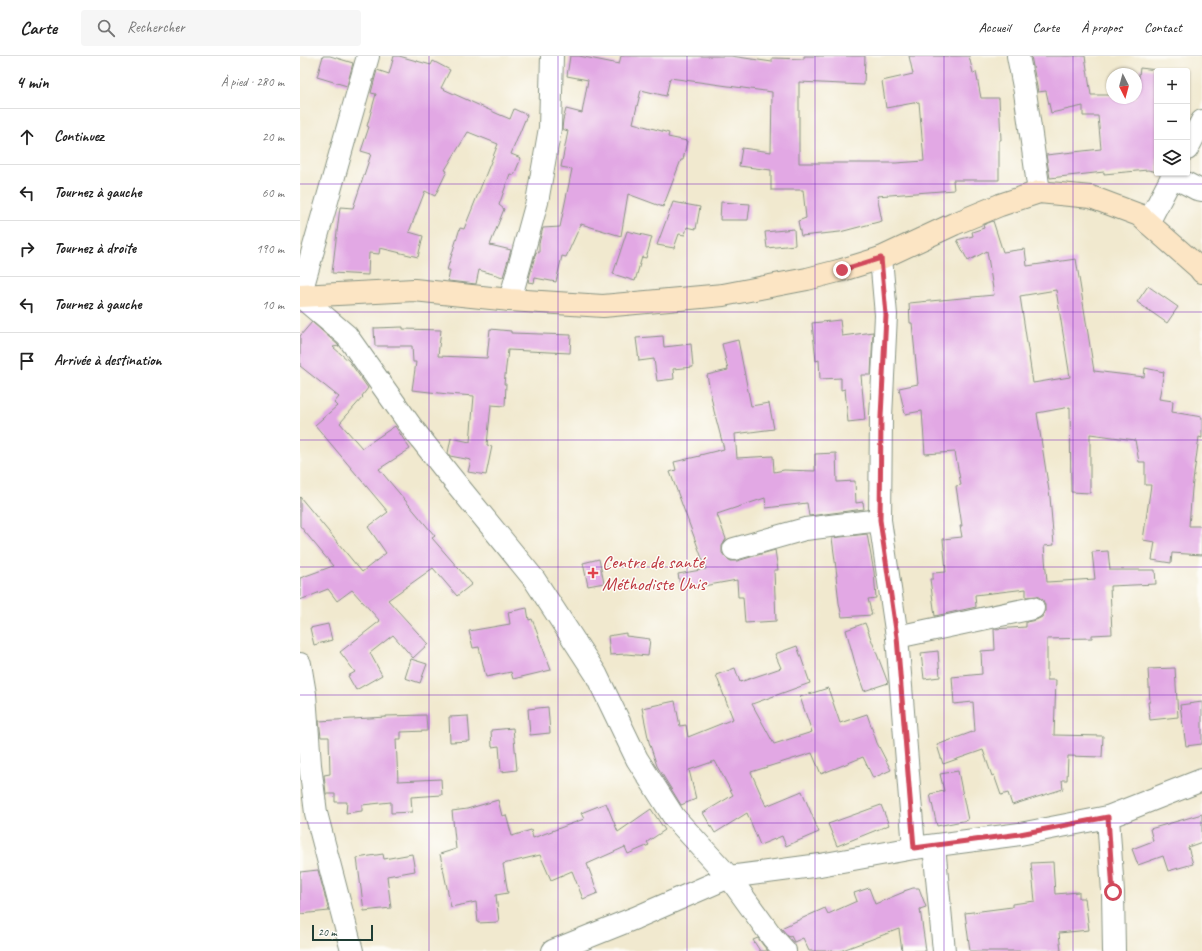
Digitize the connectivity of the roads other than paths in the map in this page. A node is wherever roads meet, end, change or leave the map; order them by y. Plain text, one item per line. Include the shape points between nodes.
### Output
1 (368, 56) edge
2 (552, 56) edge
3 (1018, 56) edge
4 (1202, 121) edge
5 (1190, 143) edge
6 (1172, 176) edge
7 (1175, 176) edge
8 (1202, 190) edge
9 (1039, 192) junction
10 (1148, 223) junction
11 (881, 258) junction
12 (1201, 270) edge
13 (300, 296) edge
14 (510, 300) junction
15 (880, 520) junction
16 (734, 549) dead end
17 (1033, 608) dead end
18 (897, 637) junction
19 (300, 664) edge
20 (302, 694) edge
21 (1202, 780) edge
22 (1108, 817) junction
23 (924, 847) junction
24 (729, 877) junction
25 (352, 951) edge
26 (553, 951) edge
27 (785, 951) edge
28 (944, 951) edge
29 (1114, 951) edge

1 - 13 street
2 - 14 street via 550,128 537,202
3 - 9 street
4 - 5 street
6 - 10 street
7 - 8 street
9 - 10 main road via 1091,197 1139,215
9 - 11 main road via 993,207
10 - 12 main road
11 - 14 main road via 807,279 723,295 603,306
11 - 15 street via 886,315 881,417
13 - 14 main road via 414,290
13 - 24 street via 347,336 413,429 534,579 596,674 636,759 674,817
15 - 16 street via 805,530
15 - 18 street
17 - 18 street
18 - 23 street
19 - 20 street
20 - 25 street via 316,814
21 - 22 street
22 - 23 street via 1020,834
22 - 29 street
23 - 24 street
23 - 28 street
24 - 26 street
24 - 27 street

